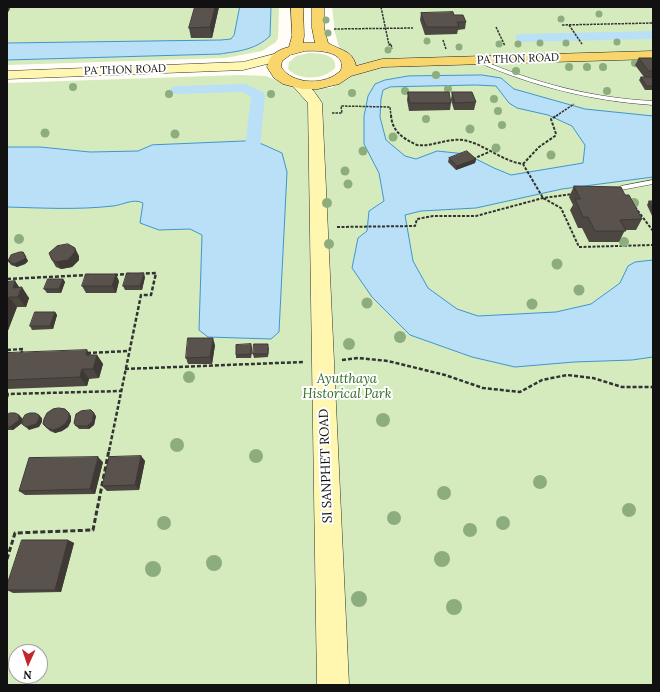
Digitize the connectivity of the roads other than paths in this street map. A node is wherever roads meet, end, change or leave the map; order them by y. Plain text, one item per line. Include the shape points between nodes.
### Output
1 (297, 7) edge
2 (318, 7) edge
3 (324, 47) junction
4 (295, 49) junction
5 (653, 55) edge
6 (345, 56) junction
7 (278, 57) junction
8 (477, 60) junction
9 (382, 63) junction
10 (243, 66) junction
11 (276, 73) junction
12 (347, 73) junction
13 (7, 74) edge
14 (331, 83) junction
15 (298, 84) junction
16 (653, 103) edge
17 (315, 108) junction
18 (653, 182) edge
19 (621, 188) edge
20 (333, 685) edge

1 - 4 main road via 298,36
2 - 3 main road via 319,36
3 - 4 main road
3 - 6 main road, PA THON ROAD
4 - 7 main road
5 - 8 main road, PA THON ROAD
6 - 9 main road, PA THON ROAD
6 - 12 main road via 349,64
7 - 10 street, PA THON ROAD
7 - 11 main road via 274,65
8 - 9 main road, PA THON ROAD
8 - 16 lane via 517,77 563,90
9 - 12 main road, PA THON ROAD
10 - 11 street, PA THON ROAD
10 - 13 street, PA THON ROAD
11 - 15 main road via 284,80
12 - 14 main road, PA THON ROAD
14 - 15 main road
14 - 17 street via 322,92
15 - 17 street via 308,93
17 - 20 street, SI SANPHET ROAD
18 - 19 lane

